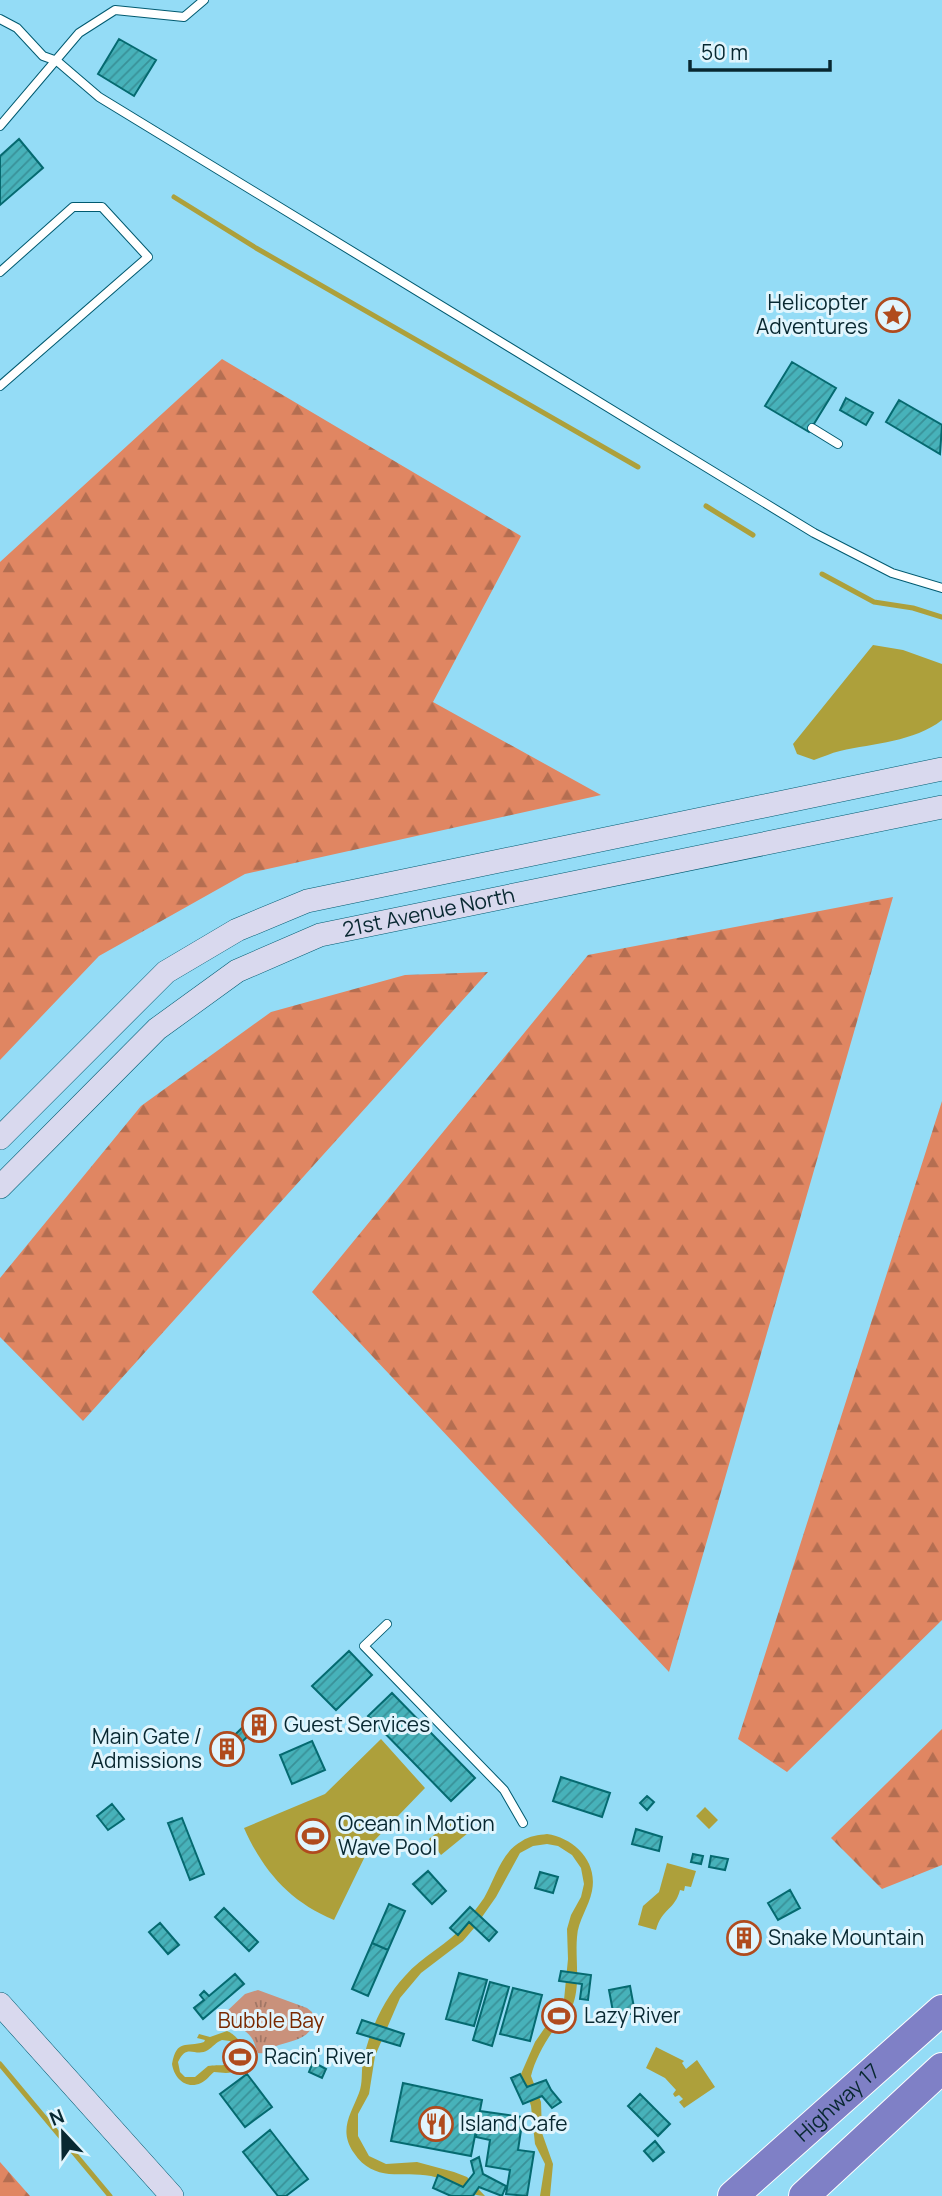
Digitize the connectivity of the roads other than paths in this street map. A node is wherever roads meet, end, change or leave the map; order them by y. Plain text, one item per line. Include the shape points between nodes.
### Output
1 (204, 0) edge
2 (0, 19) edge
3 (57, 61) junction
4 (0, 126) edge
5 (0, 272) edge
6 (0, 386) edge
7 (812, 428) dead end
8 (838, 444) dead end
9 (942, 588) edge
10 (942, 769) edge
11 (942, 807) edge
12 (0, 1138) edge
13 (0, 1187) edge
14 (387, 1624) dead end
15 (523, 1823) dead end
16 (0, 2004) edge
17 (942, 2010) edge
18 (942, 2068) edge
19 (172, 2196) edge
20 (733, 2196) edge
21 (804, 2196) edge

1 - 3 lane via 184,17 115,10 79,33
2 - 3 lane via 17,28 43,56
3 - 4 lane
3 - 9 lane via 99,97 814,533 892,573
5 - 6 lane via 73,207 102,207 148,257
7 - 8 lane
10 - 12 street, 21st Avenue North via 307,901 237,930 166,972
11 - 13 street, 21st Avenue North via 320,935 237,971 157,1029
14 - 15 lane via 364,1646 504,1790
16 - 19 street
17 - 20 highway, Highway 17
18 - 21 highway

